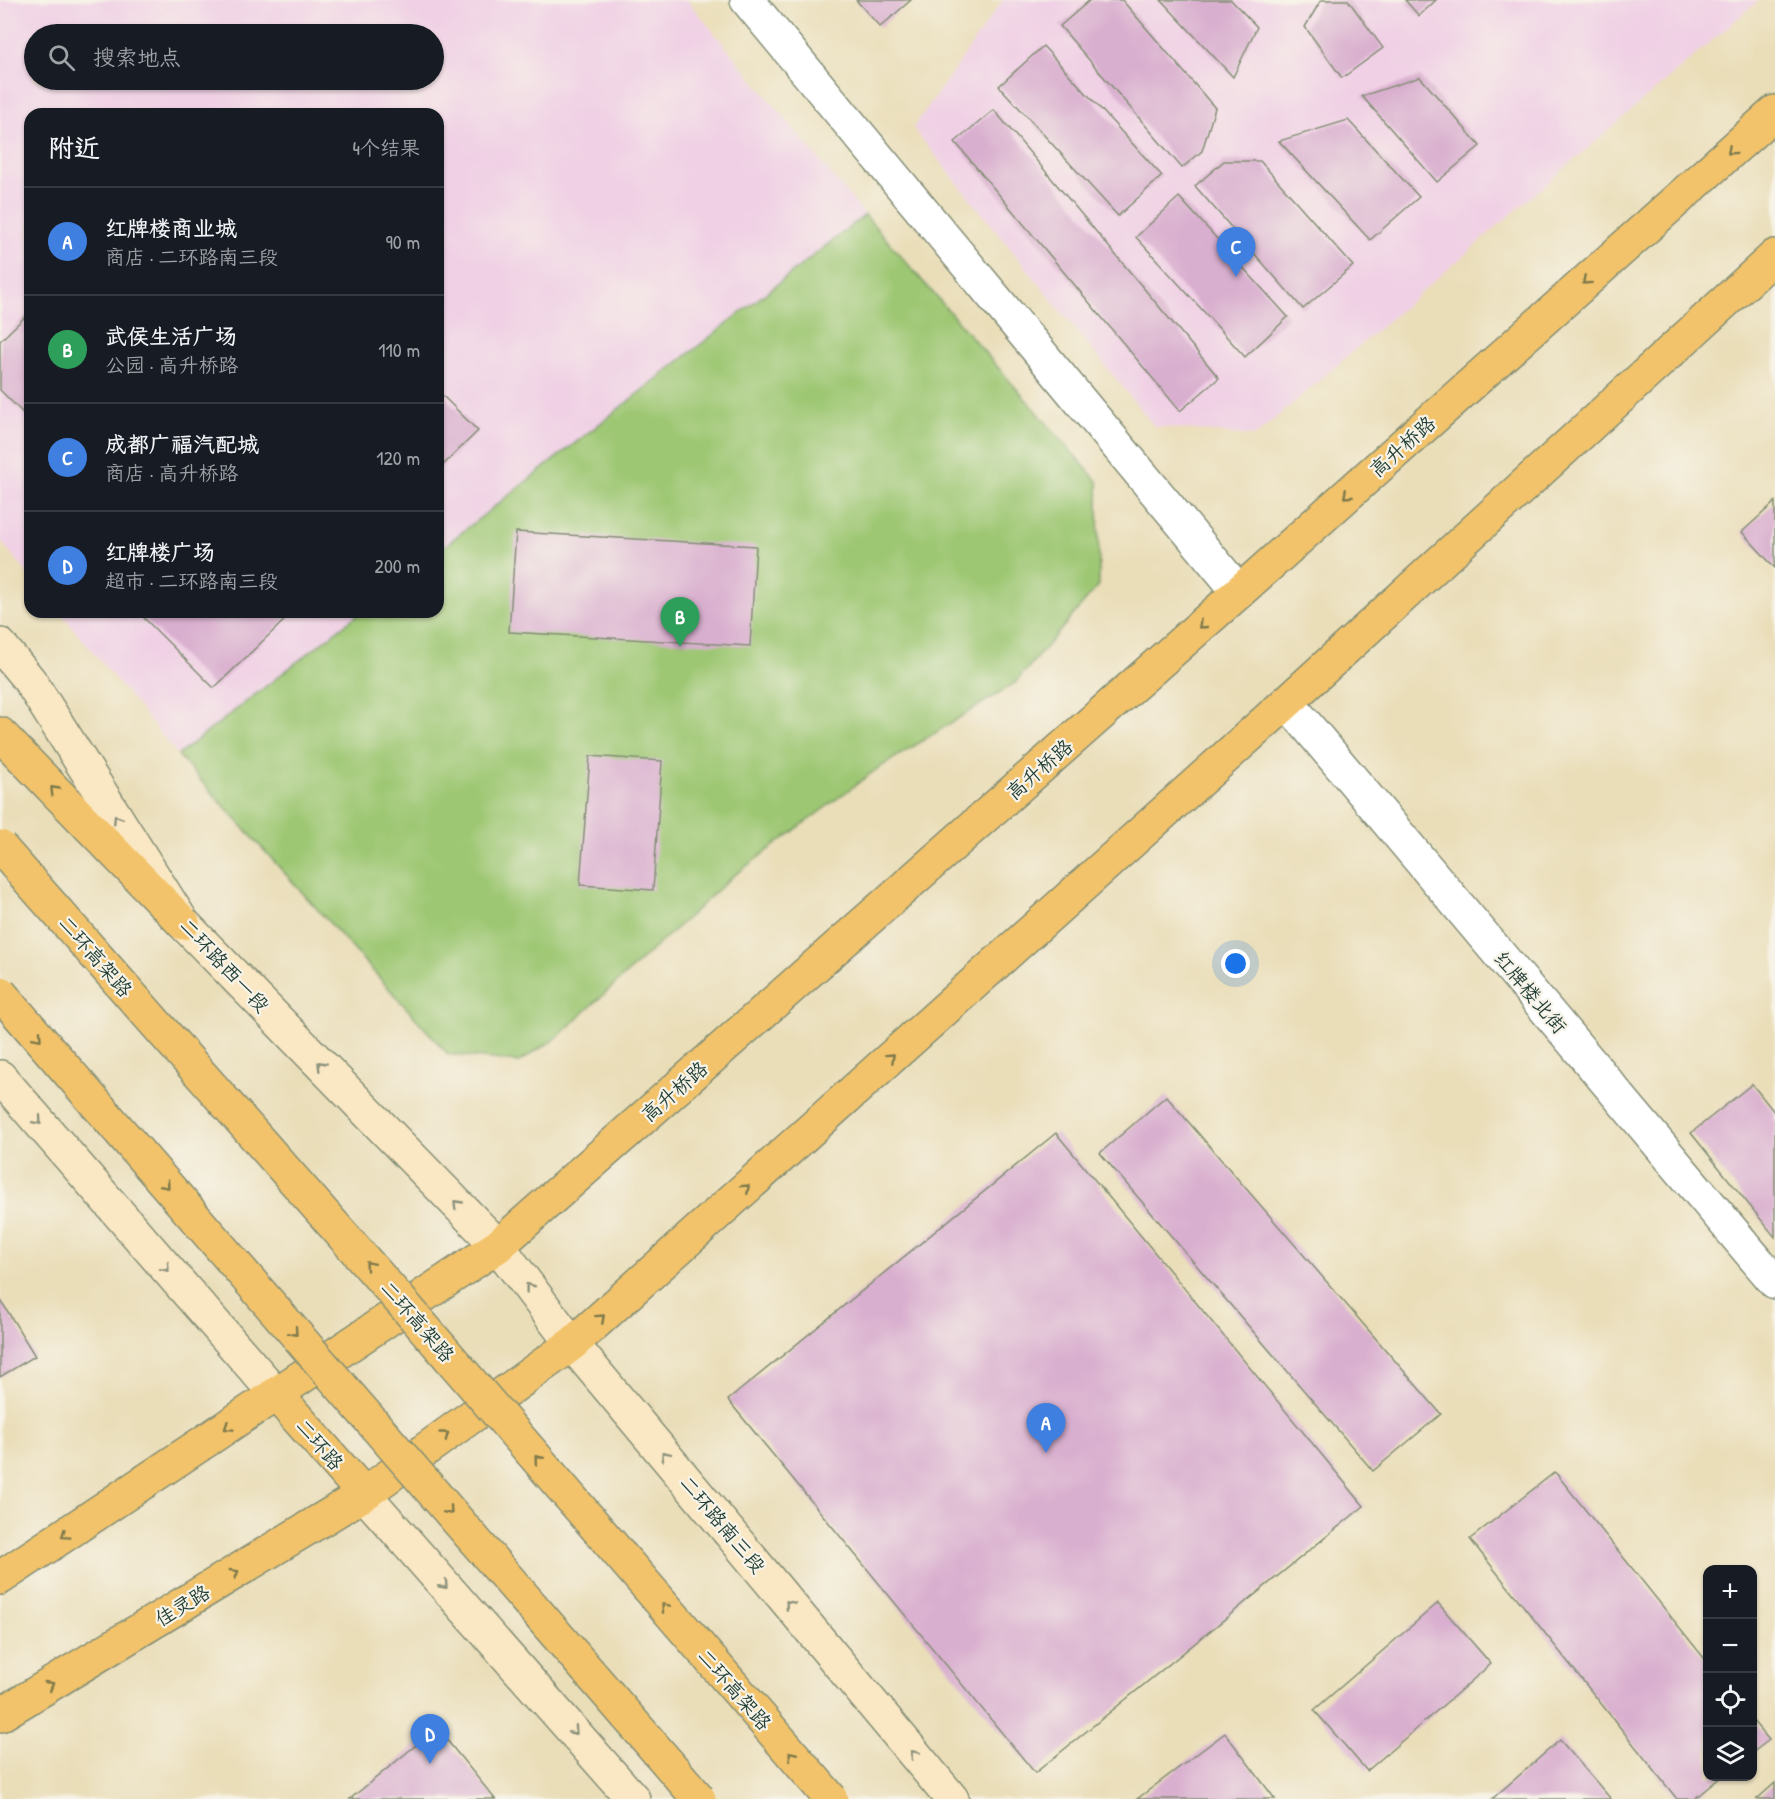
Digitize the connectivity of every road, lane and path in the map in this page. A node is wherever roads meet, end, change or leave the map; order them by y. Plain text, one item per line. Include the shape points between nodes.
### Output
1 (747, 0) edge
2 (1775, 111) edge
3 (1775, 256) edge
4 (1239, 592) junction
5 (0, 645) edge
6 (1287, 702) junction
7 (0, 734) edge
8 (0, 847) edge
9 (183, 923) junction
10 (0, 993) edge
11 (0, 1077) edge
12 (498, 1246) junction
13 (1775, 1282) edge
14 (572, 1344) junction
15 (276, 1394) junction
16 (364, 1494) junction
17 (0, 1578) edge
18 (0, 1715) edge
19 (633, 1799) edge
20 (699, 1799) edge
21 (831, 1799) edge
22 (952, 1799) edge

1 - 4 street
2 -> 4 main road, 高升桥路
3 - 6 main road
4 -> 12 main road, 高升桥路
9 -> 5 main road, 二环路西一段 via 30,681
6 - 13 street, 红牌楼北街
14 -> 6 main road
9 -> 7 main road
21 -> 8 main road, 二环高架路, bridge via 406,1307
12 -> 9 main road, 二环路西一段
10 -> 20 main road, bridge
11 -> 15 main road
14 -> 12 main road, 二环路南三段
12 - 15 main road, 高升桥路
16 -> 14 main road
22 -> 14 main road, 二环路南三段
15 - 16 main road, 二环路
15 -> 17 main road
18 -> 16 main road, 佳灵路
16 -> 19 main road

